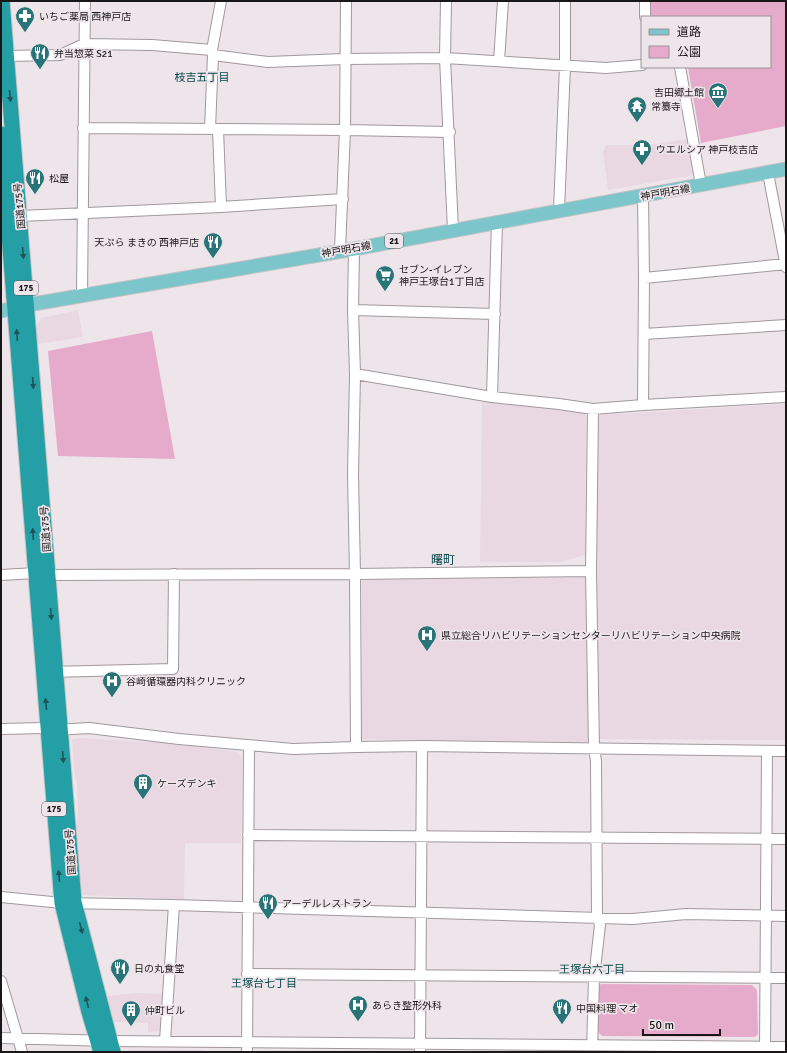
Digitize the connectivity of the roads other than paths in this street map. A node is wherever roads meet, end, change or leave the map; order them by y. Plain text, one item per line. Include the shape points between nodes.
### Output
1 (2, 1) edge
2 (85, 1) edge
3 (221, 1) edge
4 (346, 1) edge
5 (446, 1) edge
6 (503, 1) edge
7 (565, 1) edge
8 (645, 1) edge
9 (645, 16) edge
10 (84, 44) junction
11 (213, 52) junction
12 (4, 56) edge
13 (445, 58) junction
14 (345, 59) junction
15 (499, 61) junction
16 (641, 65) edge
17 (565, 66) junction
18 (680, 68) edge
19 (83, 128) junction
20 (214, 129) junction
21 (345, 130) junction
22 (450, 132) junction
23 (1, 134) edge
24 (786, 169) edge
25 (768, 173) junction
26 (701, 185) junction
27 (643, 196) junction
28 (342, 199) junction
29 (11, 206) edge
30 (221, 207) junction
31 (559, 210) junction
32 (83, 214) junction
33 (497, 222) junction
34 (453, 230) junction
35 (354, 248) junction
36 (340, 250) junction
37 (786, 265) edge
38 (644, 278) junction
39 (82, 295) junction
40 (14, 308) edge
41 (353, 310) junction
42 (495, 314) junction
43 (786, 325) edge
44 (644, 334) junction
45 (355, 374) junction
46 (492, 397) junction
47 (786, 397) edge
48 (642, 405) junction
49 (592, 409) junction
50 (591, 571) junction
51 (42, 574) junction
52 (174, 574) junction
53 (355, 574) junction
54 (1, 576) edge
55 (50, 672) junction
56 (1, 729) edge
57 (50, 729) junction
58 (249, 745) junction
59 (422, 746) junction
60 (356, 747) junction
61 (594, 748) junction
62 (767, 750) junction
63 (786, 751) edge
64 (248, 835) junction
65 (422, 836) junction
66 (596, 837) junction
67 (766, 839) junction
68 (786, 839) edge
69 (1, 897) edge
70 (68, 902) junction
71 (174, 905) junction
72 (248, 907) junction
73 (421, 912) junction
74 (765, 916) junction
75 (786, 916) edge
76 (597, 917) junction
77 (247, 974) junction
78 (420, 974) junction
79 (594, 978) junction
80 (765, 978) junction
81 (786, 978) edge
82 (1, 981) edge
83 (1, 1038) edge
84 (18, 1038) junction
85 (165, 1041) junction
86 (106, 1046) edge
87 (247, 1047) edge
88 (786, 1047) edge
89 (420, 1048) edge
90 (592, 1049) edge
91 (765, 1049) edge
92 (22, 1052) edge

1 - 12 highway, 国道175号 / 175
2 - 10 street
3 - 11 street
4 - 14 street
5 - 13 street
6 - 15 street
7 - 17 street
8 - 9 street
10 - 11 street via 152,45
10 - 12 street via 60,55
10 - 19 street
11 - 14 street via 268,62
11 - 20 street
12 -> 29 highway, 国道175号 / 175
13 - 14 street
13 - 15 street
13 - 22 street
14 - 21 street
15 - 17 street
16 - 17 street via 606,68
17 - 31 street
18 - 26 street
19 - 20 street
19 - 32 street
20 - 21 street
20 - 30 street
21 - 22 street
21 - 28 street
22 - 34 street
23 - 29 highway, 国道175号 / 175
24 - 25 main road, 神戸明石線 / 21
25 - 26 main road, 神戸明石線 / 21
25 - 37 street
26 - 27 main road, 神戸明石線 / 21
27 - 31 main road, 神戸明石線 / 21
27 - 38 street
28 - 30 street
28 - 36 street
29 - 32 street
29 - 40 highway, 国道175号 / 175
30 - 32 street
31 - 33 main road, 神戸明石線 / 21
32 - 39 street
33 - 34 main road, 神戸明石線 / 21
33 - 42 street
34 - 35 main road, 神戸明石線 / 21
35 - 36 main road, 神戸明石線 / 21
35 - 41 street
36 - 39 main road, 神戸明石線 / 21
37 - 38 street
38 - 44 street
39 - 40 main road, 神戸明石線 / 21
40 - 51 highway, 国道175号 / 175
41 - 42 street
41 - 45 street
42 - 46 street
43 - 44 street
44 - 48 street
45 - 46 street
45 - 53 street
46 - 49 street
47 - 48 street
48 - 49 street
49 - 50 street
50 - 53 street
50 - 61 street
51 - 52 street
51 - 54 street
51 - 55 highway, 国道175号 / 175
52 - 53 street
52 - 55 street via 173,669
53 - 60 street
55 - 57 highway, 国道175号 / 175
56 - 57 street
57 - 58 street via 89,728
57 - 70 highway, 国道175号 / 175
58 - 60 street via 293,749
58 - 64 street
59 - 60 street
59 - 61 street
59 - 65 street
61 - 62 street
61 - 66 street
62 - 63 street
62 - 67 street
64 - 65 street
64 - 72 street
65 - 66 street
65 - 73 street
66 - 67 street
66 - 76 street
67 - 68 street
67 - 74 street
69 - 70 street
70 - 71 street
70 - 86 highway, 国道175号 / 175
71 - 72 street
71 - 85 street
72 - 73 street
72 - 77 street
73 - 76 street
73 - 78 street
74 - 75 street
74 - 76 street via 686,914 633,919
74 - 80 street
76 - 79 street via 600,925
77 - 78 street
77 - 87 street
78 - 79 street
78 - 89 street
79 - 80 street
79 - 90 street
80 - 81 street
80 - 91 street
82 - 84 street
83 - 84 street
84 - 86 street
84 - 92 street
85 - 86 street
85 - 87 street
87 - 89 street
88 - 91 street
89 - 90 street
90 - 91 street

